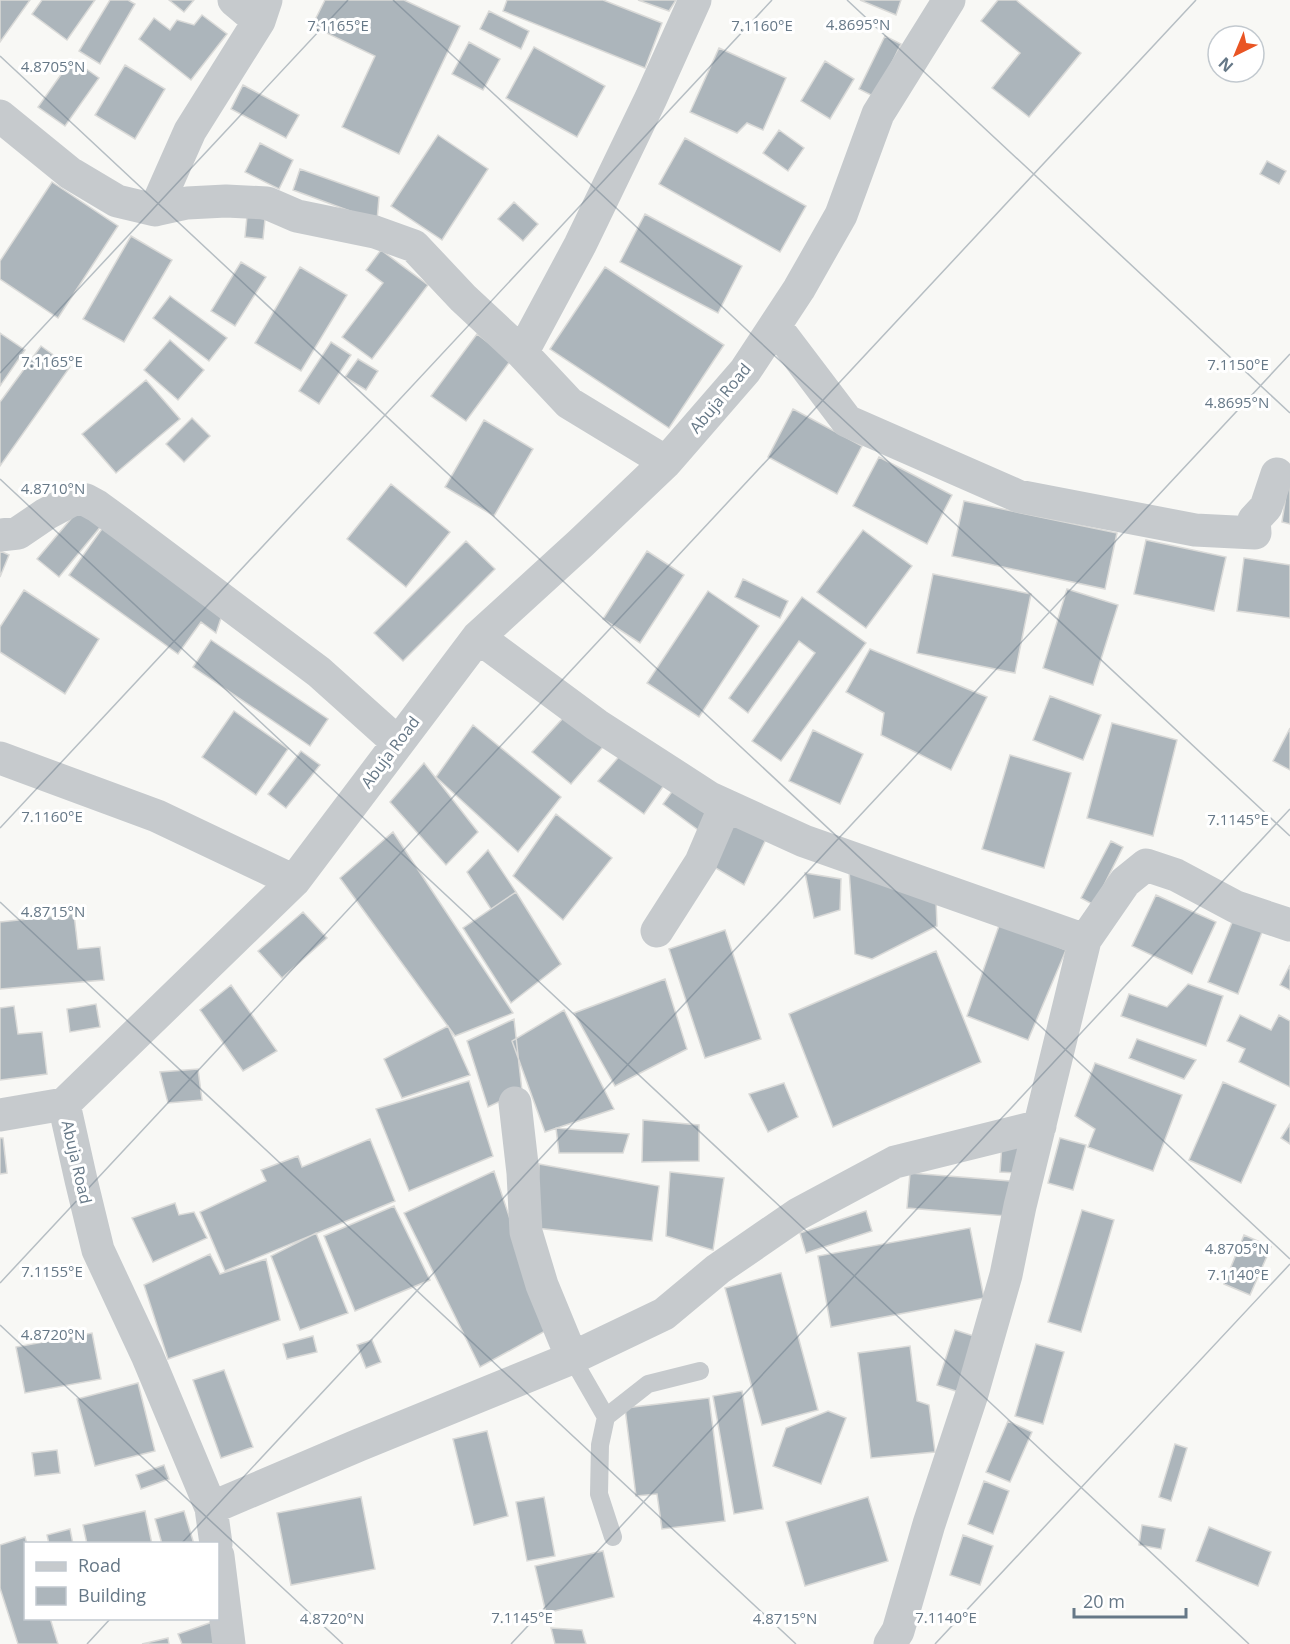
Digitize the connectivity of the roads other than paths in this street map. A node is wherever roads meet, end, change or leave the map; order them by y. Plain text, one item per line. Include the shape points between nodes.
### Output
1 (234, 0) edge
2 (695, 0) edge
3 (949, 0) edge
4 (263, 10) edge
5 (0, 116) edge
6 (155, 210) junction
7 (775, 326) junction
8 (522, 353) junction
9 (666, 462) junction
10 (1277, 474) dead end
11 (0, 535) edge
12 (478, 637) junction
13 (397, 742) junction
14 (0, 758) edge
15 (725, 806) junction
16 (294, 881) junction
17 (1290, 925) edge
18 (657, 931) dead end
19 (1085, 940) junction
20 (515, 1103) dead end
21 (64, 1104) junction
22 (0, 1115) edge
23 (1040, 1126) junction
24 (572, 1358) junction
25 (700, 1371) dead end
26 (606, 1417) junction
27 (211, 1508) junction
28 (613, 1537) dead end
29 (216, 1542) edge
30 (219, 1564) edge
31 (229, 1644) edge
32 (890, 1644) edge

1 - 4 street
2 - 8 street via 580,245
3 - 7 street, Abuja Road via 878,114 841,215
4 - 6 street via 190,130
5 - 6 street via 70,173 98,190 117,201
6 - 8 street via 187,203 267,203 297,216 375,232 414,246
7 - 9 street, Abuja Road via 745,370
7 - 10 street via 847,421 1018,496 1195,530 1255,533 1254,520 1266,507
8 - 9 street via 569,403
9 - 12 street, Abuja Road
11 - 13 street via 18,533 76,498 86,500 319,672
12 - 13 street, Abuja Road
12 - 15 street via 597,725
13 - 16 street, Abuja Road
14 - 16 street via 157,816
15 - 18 street via 701,862
15 - 19 street via 804,841
16 - 21 street, Abuja Road
17 - 19 street via 1236,907 1146,865 1125,882
19 - 23 street
20 - 24 street via 526,1232
21 - 22 street
21 - 27 street, Abuja Road via 98,1250
23 - 24 street via 895,1162 798,1214 718,1269 664,1314
23 - 32 street via 1006,1275 978,1372 898,1631
24 - 26 lane
24 - 27 street
25 - 26 lane via 648,1384
26 - 28 lane via 600,1445 599,1494
27 - 29 street, Abuja Road
30 - 31 street

